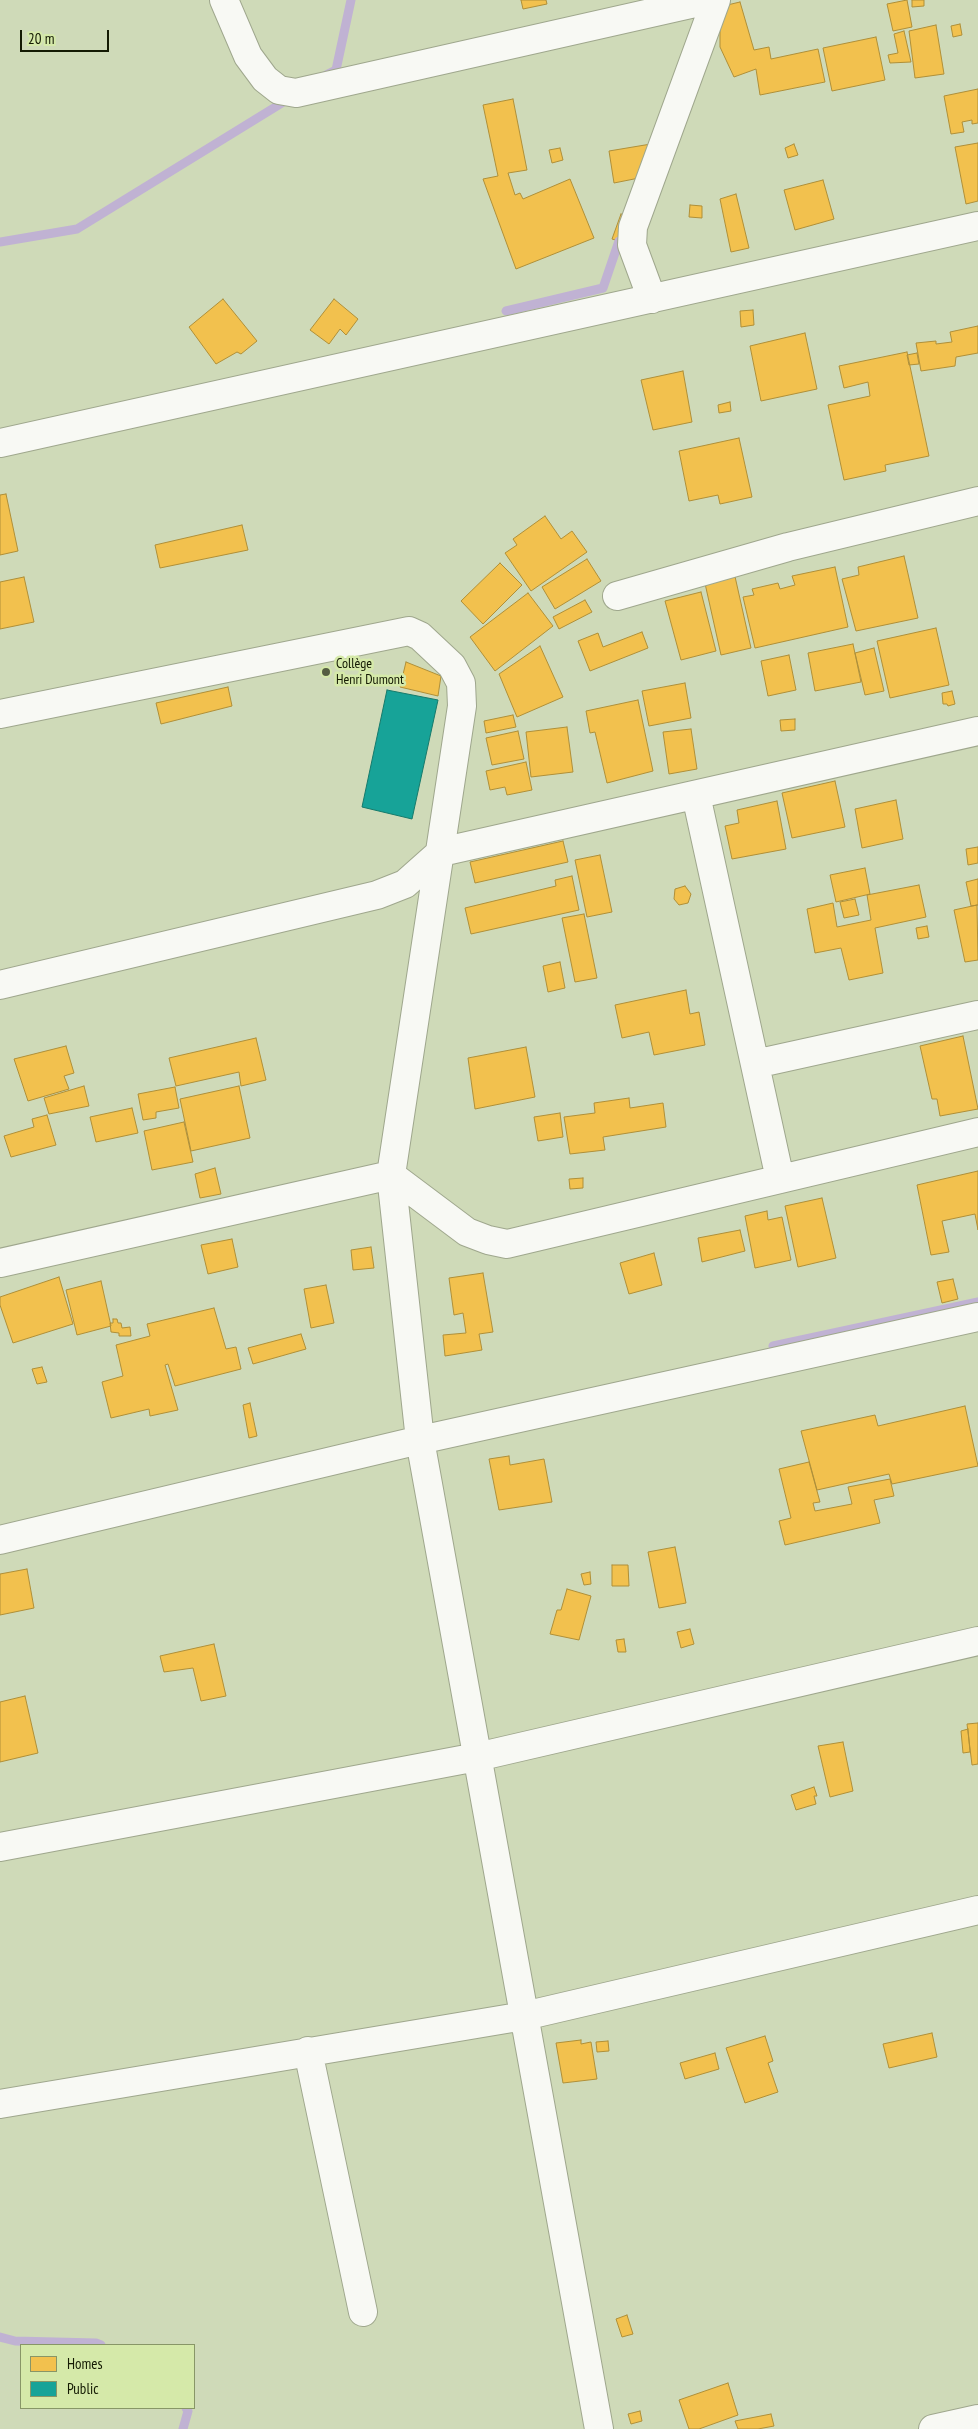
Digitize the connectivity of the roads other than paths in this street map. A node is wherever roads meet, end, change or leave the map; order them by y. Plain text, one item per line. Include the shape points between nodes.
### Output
1 (224, 0) edge
2 (708, 0) edge
3 (716, 0) edge
4 (978, 226) edge
5 (652, 299) junction
6 (0, 444) edge
7 (978, 501) edge
8 (617, 596) dead end
9 (0, 714) edge
10 (978, 731) edge
11 (696, 795) junction
12 (441, 852) junction
13 (0, 985) edge
14 (978, 1015) edge
15 (755, 1064) junction
16 (978, 1132) edge
17 (391, 1175) junction
18 (780, 1179) junction
19 (0, 1263) edge
20 (978, 1317) edge
21 (420, 1440) junction
22 (0, 1540) edge
23 (978, 1641) edge
24 (477, 1757) junction
25 (0, 1847) edge
26 (978, 1910) edge
27 (524, 2016) junction
28 (308, 2051) junction
29 (0, 2104) edge
30 (364, 2312) dead end
31 (978, 2419) edge
32 (599, 2429) edge
33 (933, 2429) edge

1 - 2 street via 248,56 264,79 279,90 296,93
3 - 5 street via 633,227 632,245
4 - 5 street
5 - 6 street
7 - 8 street via 788,547
9 - 12 street via 415,632 452,666 461,683 462,706
10 - 11 street
11 - 12 street
11 - 15 street
12 - 13 street via 405,884 377,894
12 - 17 street
14 - 15 street
15 - 18 street
16 - 18 street
17 - 18 street via 467,1232 507,1244
17 - 19 street
17 - 21 street
20 - 21 street
21 - 22 street
21 - 24 street
23 - 24 street
24 - 25 street
24 - 27 street
26 - 27 street
27 - 28 street
27 - 32 street
28 - 29 street
28 - 30 street
31 - 33 street

